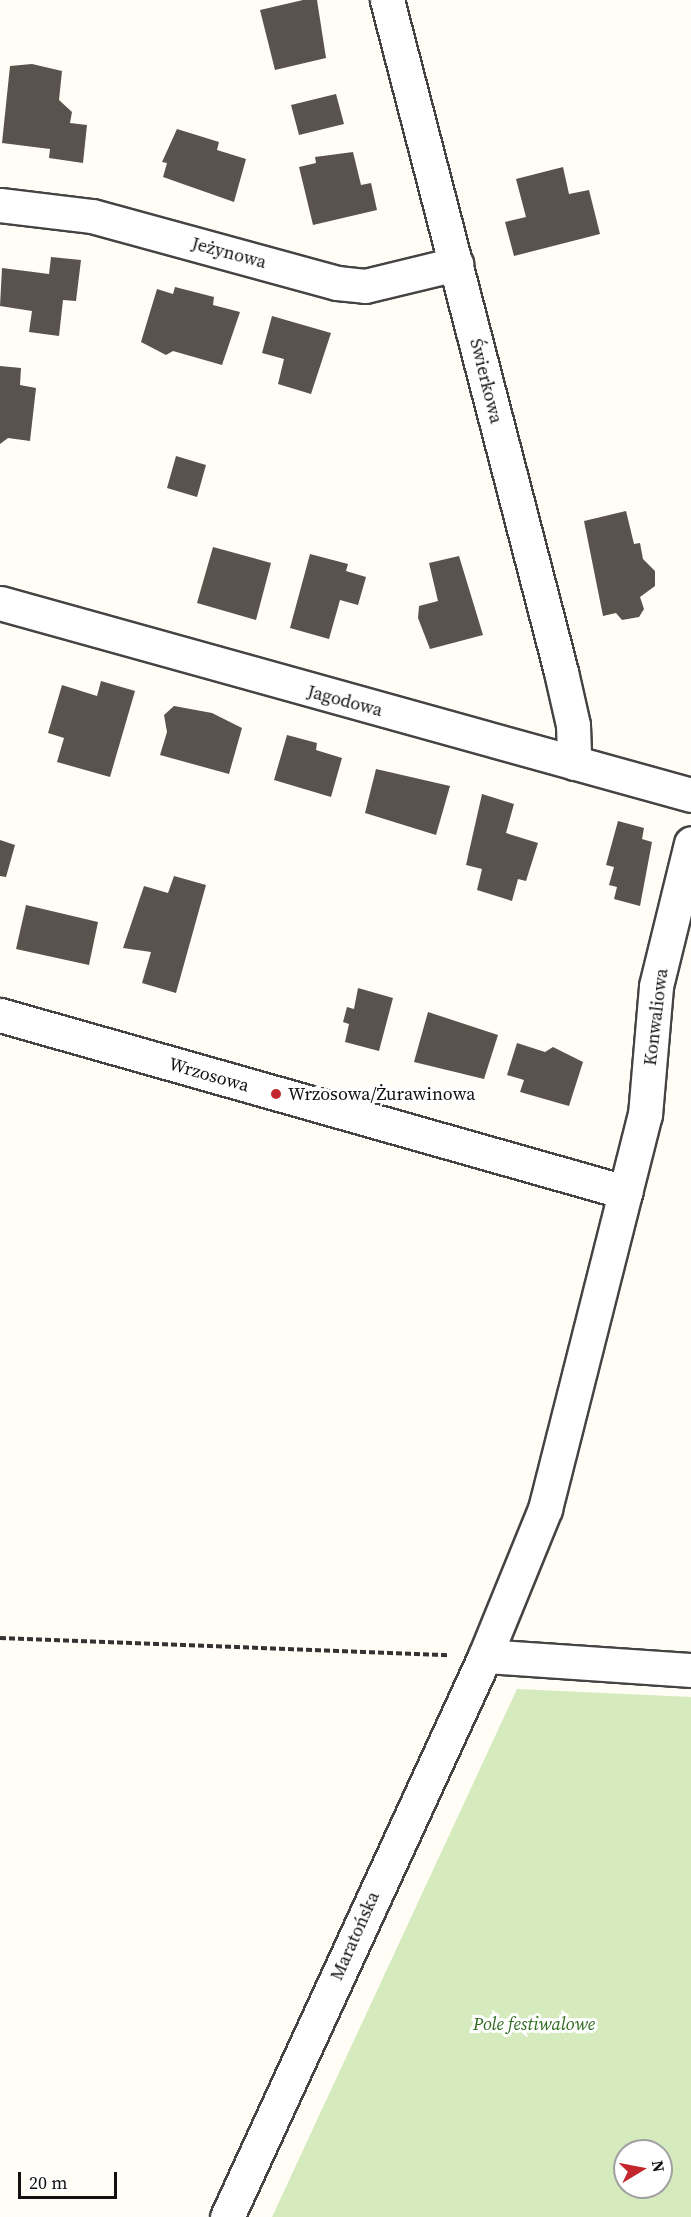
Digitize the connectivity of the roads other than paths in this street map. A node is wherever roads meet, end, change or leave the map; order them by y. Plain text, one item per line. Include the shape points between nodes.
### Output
1 (387, 0) edge
2 (0, 205) edge
3 (456, 264) junction
4 (0, 603) edge
5 (574, 763) junction
6 (691, 795) edge
7 (691, 843) edge
8 (0, 1016) edge
9 (625, 1192) junction
10 (485, 1656) junction
11 (691, 1670) edge
12 (227, 2217) edge

1 - 3 street, Świerkowa
2 - 3 street, Jeżynowa via 92,216 337,283 365,286
3 - 5 street, Świerkowa via 561,672 573,725
4 - 5 street, Jagodowa
5 - 6 street, Jagodowa
7 - 9 street, Konwaliowa via 657,986 645,1115
8 - 9 street, Wrzosowa
9 - 10 street, Konwaliowa via 545,1509
10 - 11 street
10 - 12 street, Maratońska

